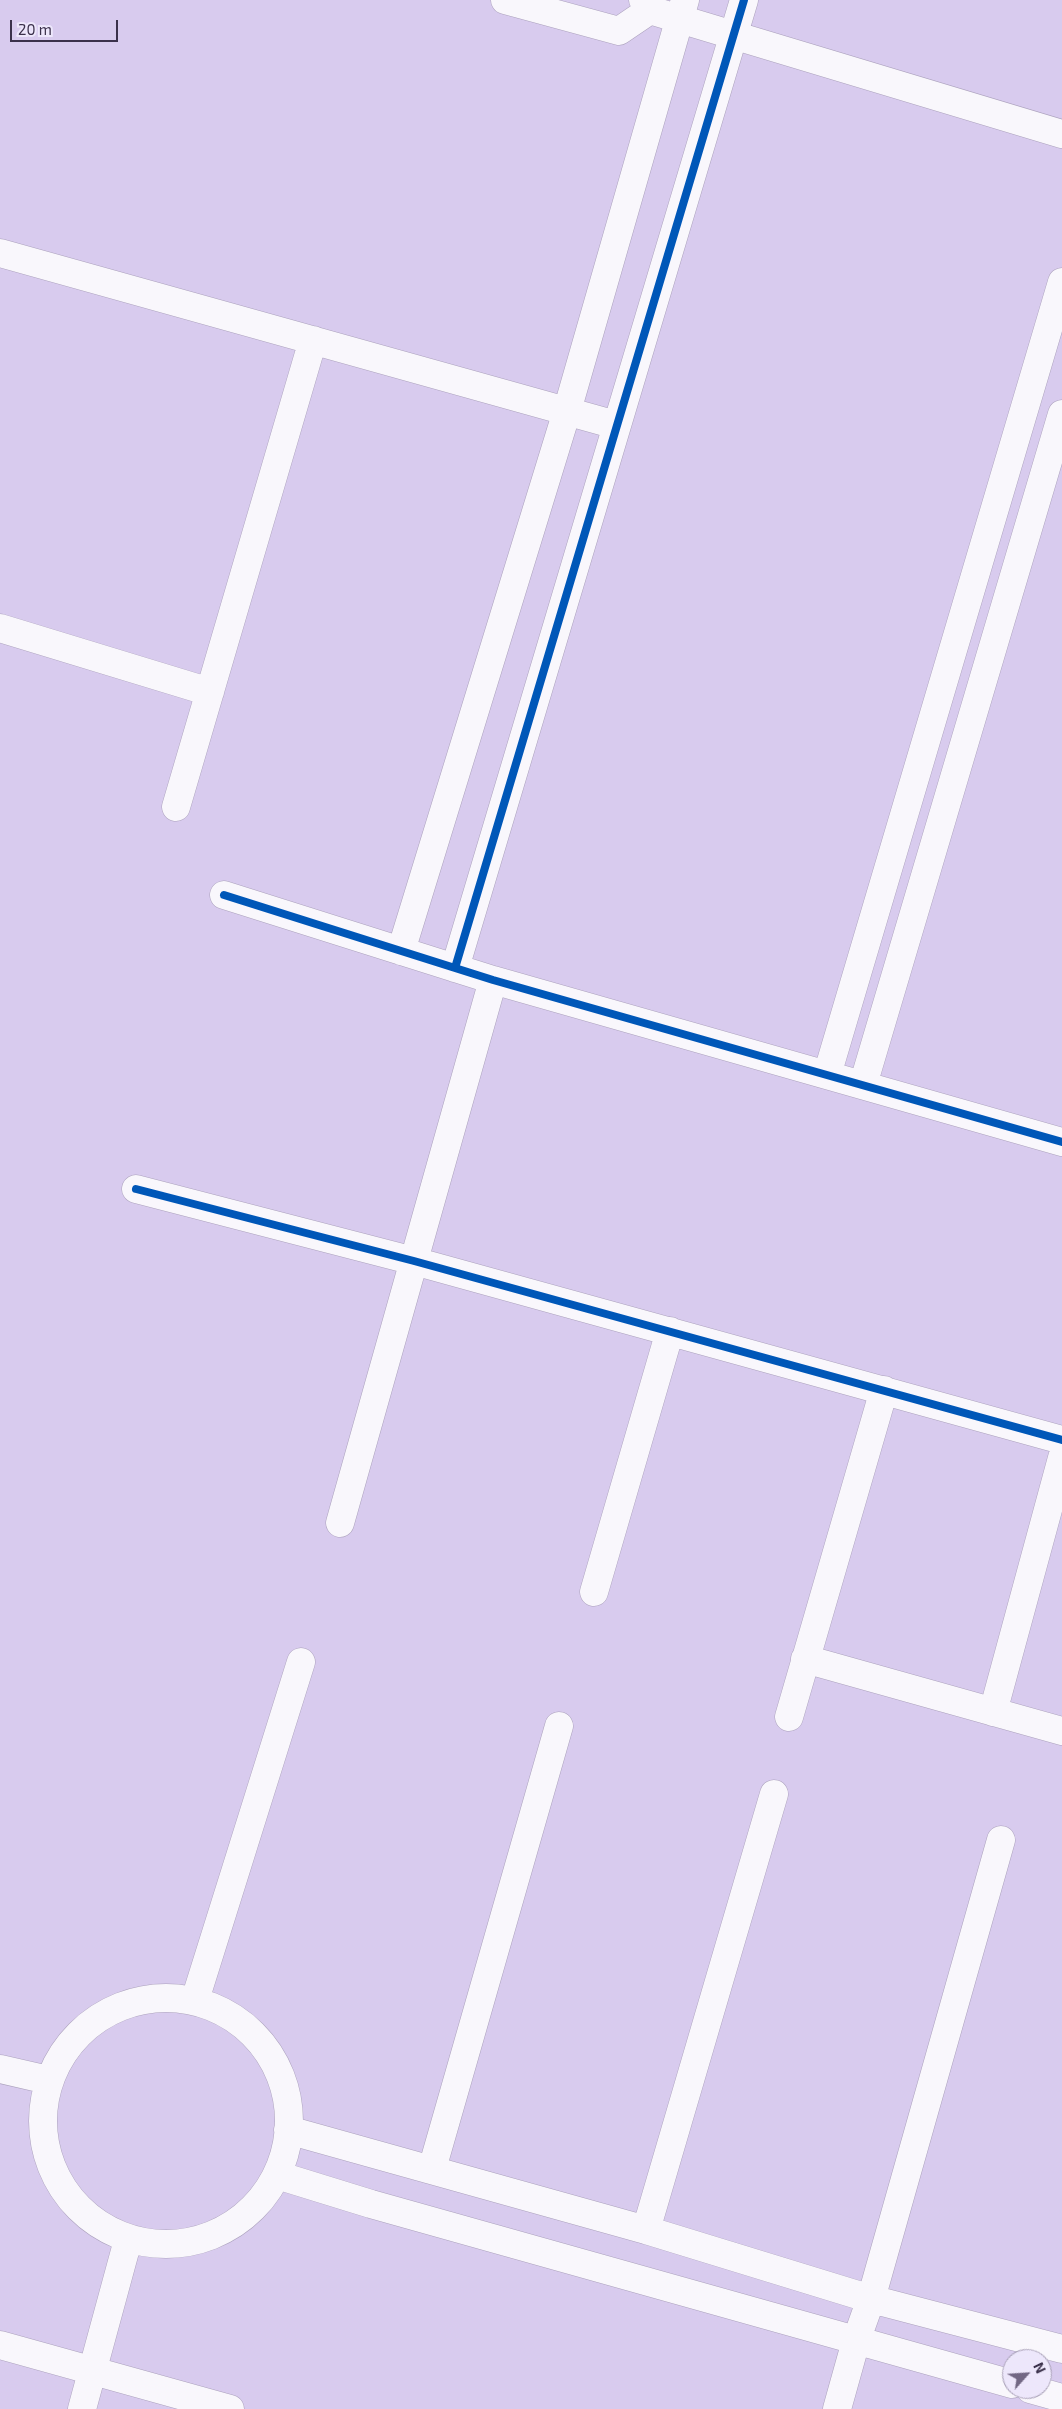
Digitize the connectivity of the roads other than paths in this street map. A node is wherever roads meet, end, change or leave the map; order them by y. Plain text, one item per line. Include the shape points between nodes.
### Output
1 (505, 0) edge
2 (744, 0) edge
3 (646, 5) edge
4 (682, 9) edge
5 (734, 35) junction
6 (1062, 134) edge
7 (0, 252) edge
8 (1062, 282) edge
9 (313, 340) junction
10 (566, 411) junction
11 (1062, 414) edge
12 (616, 425) junction
13 (0, 628) edge
14 (210, 692) junction
15 (176, 807) dead end
16 (224, 895) dead end
17 (401, 951) junction
18 (456, 968) junction
19 (492, 980) junction
20 (827, 1075) junction
21 (863, 1085) junction
22 (1062, 1142) edge
23 (136, 1189) dead end
24 (414, 1261) junction
25 (670, 1331) junction
26 (884, 1390) junction
27 (1062, 1440) edge
28 (1062, 1458) edge
29 (340, 1523) dead end
30 (594, 1592) dead end
31 (805, 1659) junction
32 (301, 1662) dead end
33 (993, 1712) junction
34 (789, 1717) dead end
35 (560, 1726) dead end
36 (1062, 1731) edge
37 (774, 1794) dead end
38 (1001, 1840) dead end
39 (196, 2000) junction
40 (0, 2069) edge
41 (48, 2080) junction
42 (288, 2130) junction
43 (432, 2169) junction
44 (277, 2175) junction
45 (646, 2230) junction
46 (128, 2240) junction
47 (871, 2299) junction
48 (856, 2341) junction
49 (0, 2345) edge
50 (1062, 2349) edge
51 (92, 2372) junction
52 (1002, 2381) edge
53 (82, 2409) edge
54 (230, 2409) edge
55 (837, 2409) edge

1 - 3 street via 619,31
2 - 5 street
3 - 4 street
4 - 5 street
4 - 10 street
5 - 6 street
5 - 12 street
7 - 9 street
8 - 20 street
9 - 10 street
9 - 14 street
10 - 12 street
10 - 17 street
11 - 21 street
12 - 18 street
13 - 14 street
14 - 15 street
16 - 17 street
17 - 18 street
18 - 19 street
19 - 20 street
19 - 24 street
20 - 21 street
21 - 22 street
23 - 24 street
24 - 25 street
24 - 29 street
25 - 26 street
25 - 30 street
26 - 27 street
26 - 31 street
28 - 33 street
31 - 33 street
31 - 34 street
32 - 39 street
33 - 36 street
35 - 43 street
37 - 45 street
38 - 47 street
39 - 41 street via 150,1997 106,2011 71,2040
39 - 42 street via 227,2014 254,2035 274,2063 286,2095
40 - 41 street
41 - 46 street via 42,2118 48,2156 64,2191 90,2218
42 - 43 street
42 - 44 street via 287,2154
43 - 45 street
44 - 46 street via 252,2208 224,2229 192,2241 158,2243
44 - 48 street
45 - 47 street
46 - 51 street
47 - 48 street
47 - 50 street
48 - 52 street
48 - 55 street
49 - 51 street
51 - 53 street
51 - 54 street

